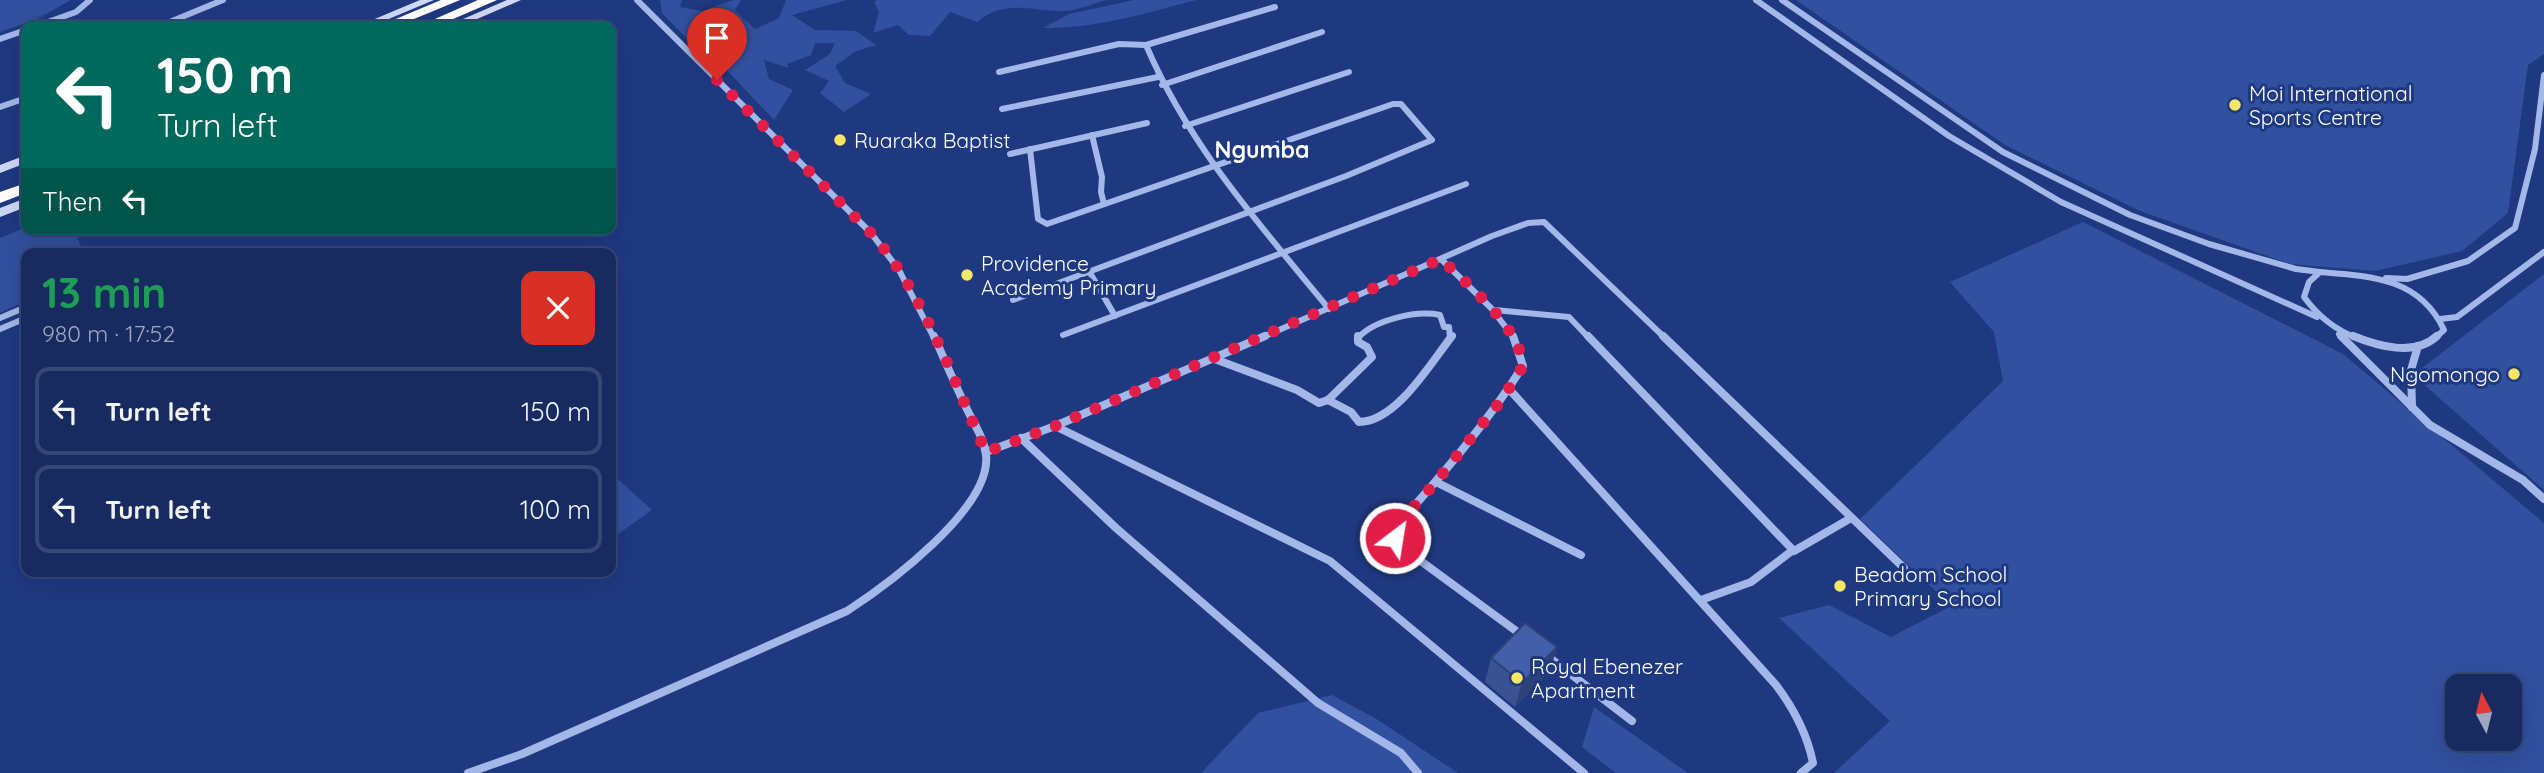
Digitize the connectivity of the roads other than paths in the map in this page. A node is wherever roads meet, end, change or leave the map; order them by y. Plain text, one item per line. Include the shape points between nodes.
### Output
1 (90, 0) edge
2 (223, 0) edge
3 (429, 0) edge
4 (453, 0) edge
5 (490, 0) edge
6 (516, 0) edge
7 (637, 0) edge
8 (1756, 0) edge
9 (1782, 0) edge
10 (1275, 7) dead end
11 (51, 21) edge
12 (169, 21) edge
13 (376, 21) edge
14 (399, 21) edge
15 (438, 21) edge
16 (464, 21) edge
17 (21, 32) edge
18 (1322, 32) dead end
19 (0, 39) edge
20 (1146, 45) junction
21 (999, 72) dead end
22 (1349, 72) dead end
23 (2544, 75) edge
24 (1158, 77) junction
25 (1162, 85) junction
26 (21, 100) edge
27 (0, 107) edge
28 (1002, 109) dead end
29 (1147, 122) dead end
30 (1185, 125) junction
31 (1092, 135) junction
32 (1030, 149) junction
33 (1010, 154) dead end
34 (21, 161) edge
35 (1214, 166) junction
36 (0, 169) edge
37 (21, 178) edge
38 (1466, 184) dead end
39 (0, 187) edge
40 (21, 190) edge
41 (0, 198) edge
42 (21, 204) edge
43 (1104, 204) junction
44 (1250, 210) junction
45 (0, 213) edge
46 (2544, 252) edge
47 (1285, 254) junction
48 (1441, 259) junction
49 (1089, 271) junction
50 (2320, 272) junction
51 (2378, 277) junction
52 (1013, 300) dead end
53 (21, 309) edge
54 (1329, 309) junction
55 (1495, 310) junction
56 (1115, 316) junction
57 (2317, 317) junction
58 (0, 318) edge
59 (2440, 319) junction
60 (21, 320) edge
61 (0, 330) edge
62 (2335, 330) junction
63 (1063, 335) dead end
64 (2418, 346) junction
65 (1212, 358) junction
66 (1509, 389) junction
67 (1328, 400) junction
68 (2412, 408) junction
69 (1055, 426) junction
70 (1021, 438) junction
71 (986, 452) junction
72 (1436, 482) junction
73 (2544, 499) edge
74 (1851, 518) junction
75 (1794, 551) junction
76 (1581, 555) dead end
77 (1904, 568) dead end
78 (1701, 600) junction
79 (1632, 721) dead end
80 (468, 773) edge
81 (1418, 773) edge
82 (1584, 773) edge
83 (1801, 773) edge

1 - 11 street via 76,12
2 - 12 street
3 - 13 main road
4 - 14 highway
5 - 15 highway
6 - 16 main road
7 - 71 street via 883,246 935,340
8 - 57 street via 1949,136 2061,202
9 - 50 street via 2003,152 2130,215 2209,244
10 - 20 street
17 - 19 street
18 - 25 street
20 - 21 street via 1119,44
20 - 24 street
22 - 30 street
23 - 51 street via 2535,149 2515,228 2468,261 2407,279
24 - 25 street
24 - 28 street
25 - 30 street
26 - 27 street
29 - 31 street
30 - 35 street
31 - 32 street
31 - 43 street
32 - 33 street
32 - 43 street via 1039,222
34 - 36 main road
35 - 43 street
35 - 44 street
35 - 44 street via 1393,104 1401,104 1432,140
37 - 39 highway
38 - 47 street
40 - 41 highway
42 - 45 main road
44 - 47 street
44 - 49 street
46 - 59 street via 2457,317
47 - 54 street
47 - 56 street
48 - 54 street
48 - 55 street
48 - 74 street via 1528,223 1544,222
49 - 52 street
49 - 56 street
50 - 51 street
50 - 57 street via 2309,282 2304,297
51 - 59 street via 2417,295
53 - 58 street
54 - 65 street
55 - 66 street via 1522,357 1522,370
55 - 75 street via 1569,317
56 - 63 street
57 - 62 street
59 - 64 street via 2444,330 2438,338
60 - 61 street
62 - 64 street via 2377,345
62 - 68 street
64 - 68 street via 2411,370
65 - 67 street via 1319,403
65 - 69 street
66 - 72 street
66 - 78 street
67 - 67 street via 1351,412 1359,422 1373,422 1389,413 1452,336 1449,327 1444,327 1440,316 1420,312 1358,337 1372,357
68 - 73 street via 2440,432 2523,480
69 - 70 street
69 - 82 street via 1330,561
70 - 71 street
70 - 81 street via 1116,528 1318,703 1401,753
71 - 80 street via 983,475 957,515 878,592 846,611 522,754
72 - 76 street
72 - 79 street via 1394,529 1403,548
74 - 75 street
74 - 77 street
75 - 78 street via 1751,582
78 - 83 street via 1757,661 1802,721 1813,763

